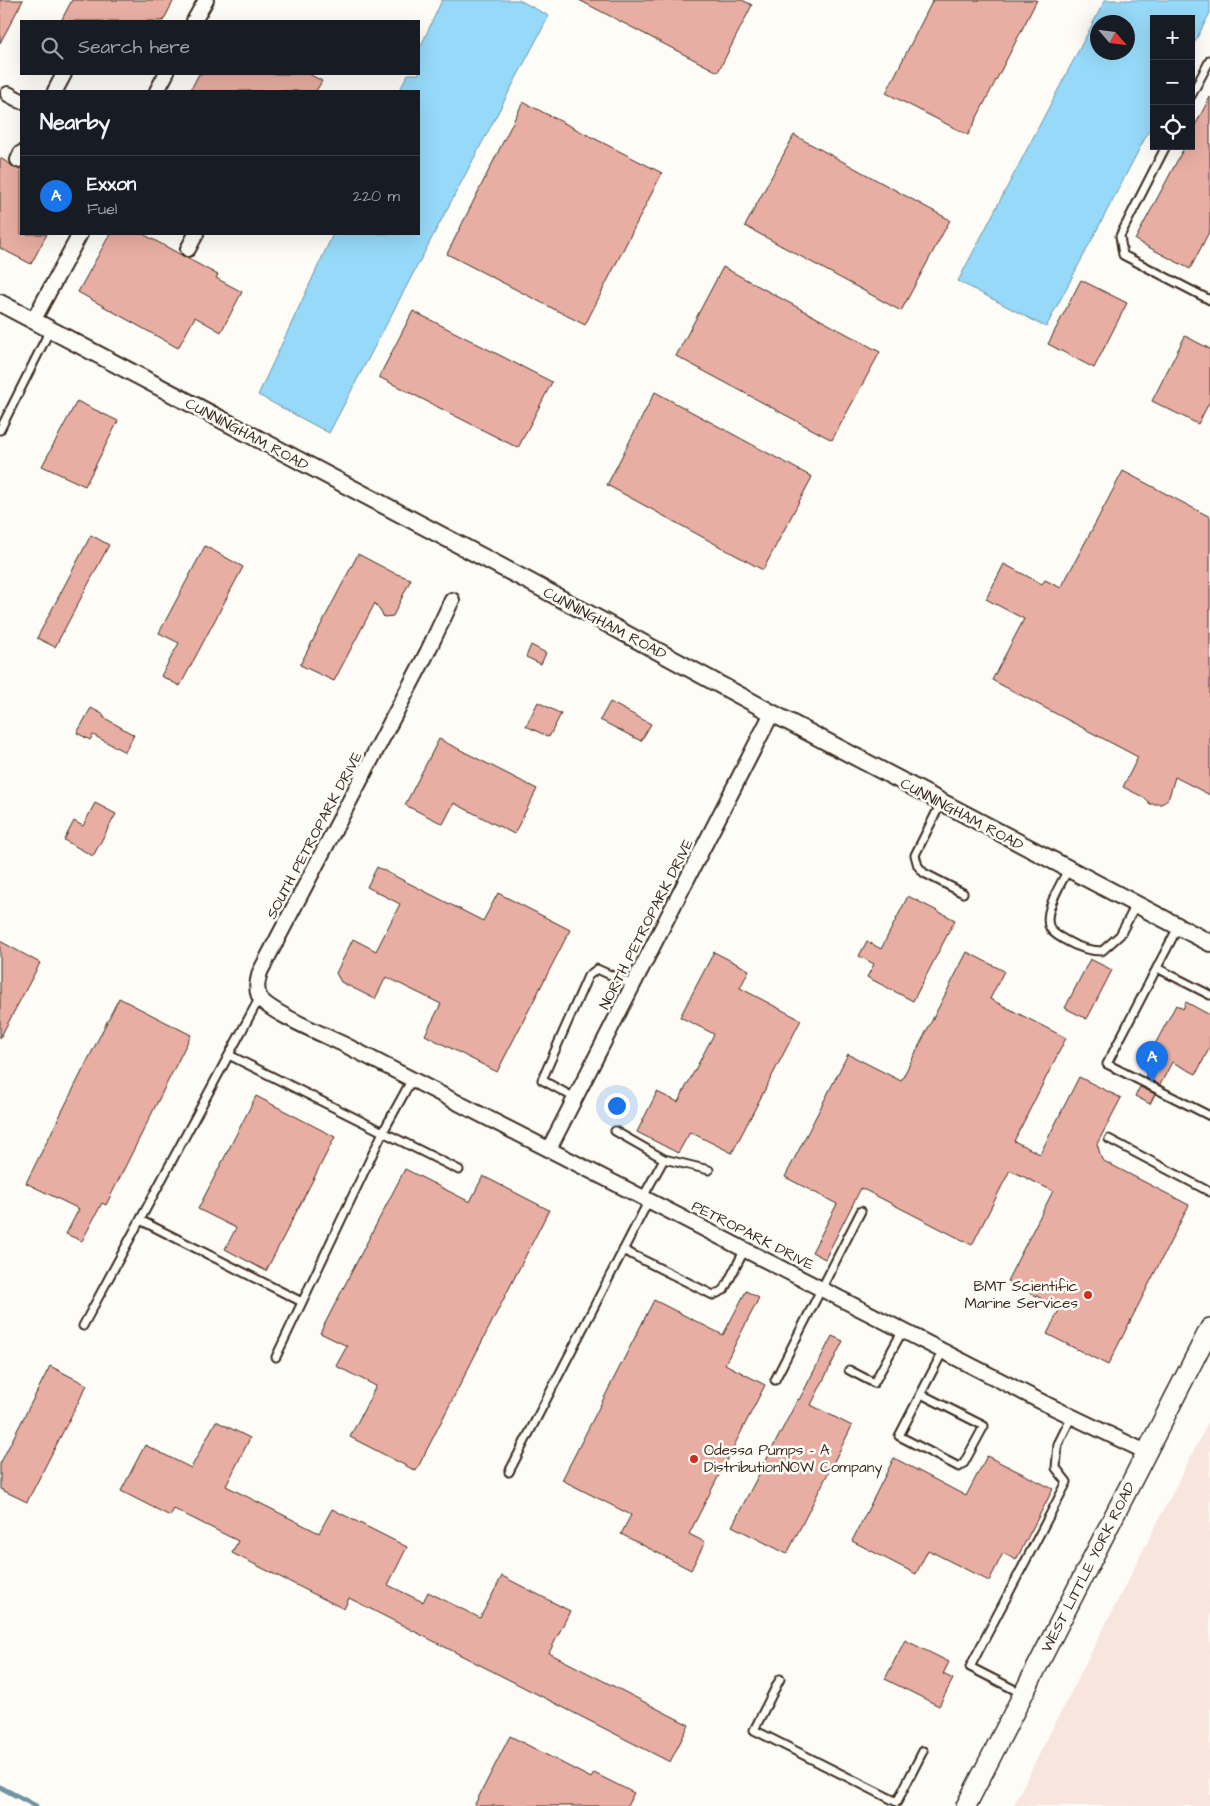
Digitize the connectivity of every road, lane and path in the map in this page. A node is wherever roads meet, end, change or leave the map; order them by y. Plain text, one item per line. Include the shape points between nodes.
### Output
1 (206, 0) edge
2 (195, 20) edge
3 (1210, 60) edge
4 (63, 75) edge
5 (165, 75) edge
6 (1195, 88) edge
7 (55, 90) edge
8 (158, 90) edge
9 (8, 94) dead end
10 (20, 100) edge
11 (1164, 150) edge
12 (79, 235) edge
13 (195, 235) edge
14 (188, 248) dead end
15 (1210, 300) edge
16 (0, 304) edge
17 (33, 321) junction
18 (50, 330) junction
19 (0, 430) edge
20 (452, 600) dead end
21 (772, 713) junction
22 (941, 803) junction
23 (1068, 870) junction
24 (963, 893) dead end
25 (1136, 905) junction
26 (1178, 927) junction
27 (1210, 943) edge
28 (1157, 968) junction
29 (633, 985) junction
30 (1210, 995) edge
31 (260, 997) junction
32 (229, 1055) junction
33 (412, 1079) junction
34 (575, 1098) junction
35 (1209, 1114) edge
36 (615, 1131) dead end
37 (383, 1132) junction
38 (1109, 1140) dead end
39 (548, 1149) junction
40 (664, 1159) junction
41 (459, 1170) dead end
42 (709, 1170) dead end
43 (1210, 1192) edge
44 (646, 1199) junction
45 (860, 1211) dead end
46 (140, 1220) junction
47 (745, 1249) junction
48 (623, 1250) junction
49 (821, 1288) junction
50 (302, 1302) junction
51 (83, 1326) dead end
52 (1210, 1328) edge
53 (903, 1330) junction
54 (943, 1351) junction
55 (276, 1357) dead end
56 (849, 1370) dead end
57 (775, 1380) dead end
58 (920, 1394) junction
59 (1072, 1416) junction
60 (1146, 1452) junction
61 (509, 1472) dead end
62 (780, 1679) dead end
63 (1023, 1694) junction
64 (923, 1751) dead end
65 (966, 1806) edge

1 - 2 street
3 - 6 lane
4 - 7 street
5 - 8 street
9 - 10 street
11 - 15 lane via 1120,236 1123,255
12 - 17 street
13 - 14 street
16 - 17 street, CUNNINGHAM ROAD
17 - 18 street, CUNNINGHAM ROAD
18 - 19 lane
18 - 21 street, CUNNINGHAM ROAD
20 - 31 street, SOUTH PETROPARK DRIVE via 260,972 257,987
21 - 22 street, CUNNINGHAM ROAD
21 - 29 street, NORTH PETROPARK DRIVE
22 - 23 street, CUNNINGHAM ROAD
22 - 24 lane via 915,855 924,873
23 - 25 street, CUNNINGHAM ROAD
23 - 25 lane via 1047,919 1050,928 1072,945 1102,951 1120,935
25 - 26 street, CUNNINGHAM ROAD
26 - 27 street, CUNNINGHAM ROAD
26 - 28 lane
28 - 30 lane
28 - 35 lane via 1107,1064
29 - 34 street, NORTH PETROPARK DRIVE
29 - 34 lane via 596,970 588,976 542,1080
31 - 32 lane
31 - 33 street, PETROPARK DRIVE via 271,1008
32 - 37 lane
32 - 46 lane
33 - 37 lane
33 - 39 street, PETROPARK DRIVE
34 - 39 street, NORTH PETROPARK DRIVE
36 - 40 lane
37 - 41 lane
37 - 50 lane
38 - 43 lane
39 - 44 street, PETROPARK DRIVE
40 - 42 lane
40 - 44 lane
44 - 47 street, PETROPARK DRIVE
44 - 48 lane
45 - 49 lane
46 - 50 lane
46 - 51 lane
47 - 48 lane via 724,1290 712,1295
47 - 49 street, PETROPARK DRIVE
48 - 61 lane
49 - 53 street, PETROPARK DRIVE
49 - 57 lane
50 - 55 lane
52 - 60 main road, WEST LITTLE YORK ROAD
53 - 54 street, PETROPARK DRIVE
53 - 56 lane via 874,1383
54 - 58 lane
54 - 59 street, PETROPARK DRIVE
58 - 58 lane via 899,1436 959,1467 984,1426
59 - 60 street, PETROPARK DRIVE
59 - 63 lane via 1058,1444 1056,1468 1067,1482 970,1667
60 - 63 main road, WEST LITTLE YORK ROAD
62 - 64 lane via 754,1730 897,1802
63 - 65 main road, WEST LITTLE YORK ROAD

